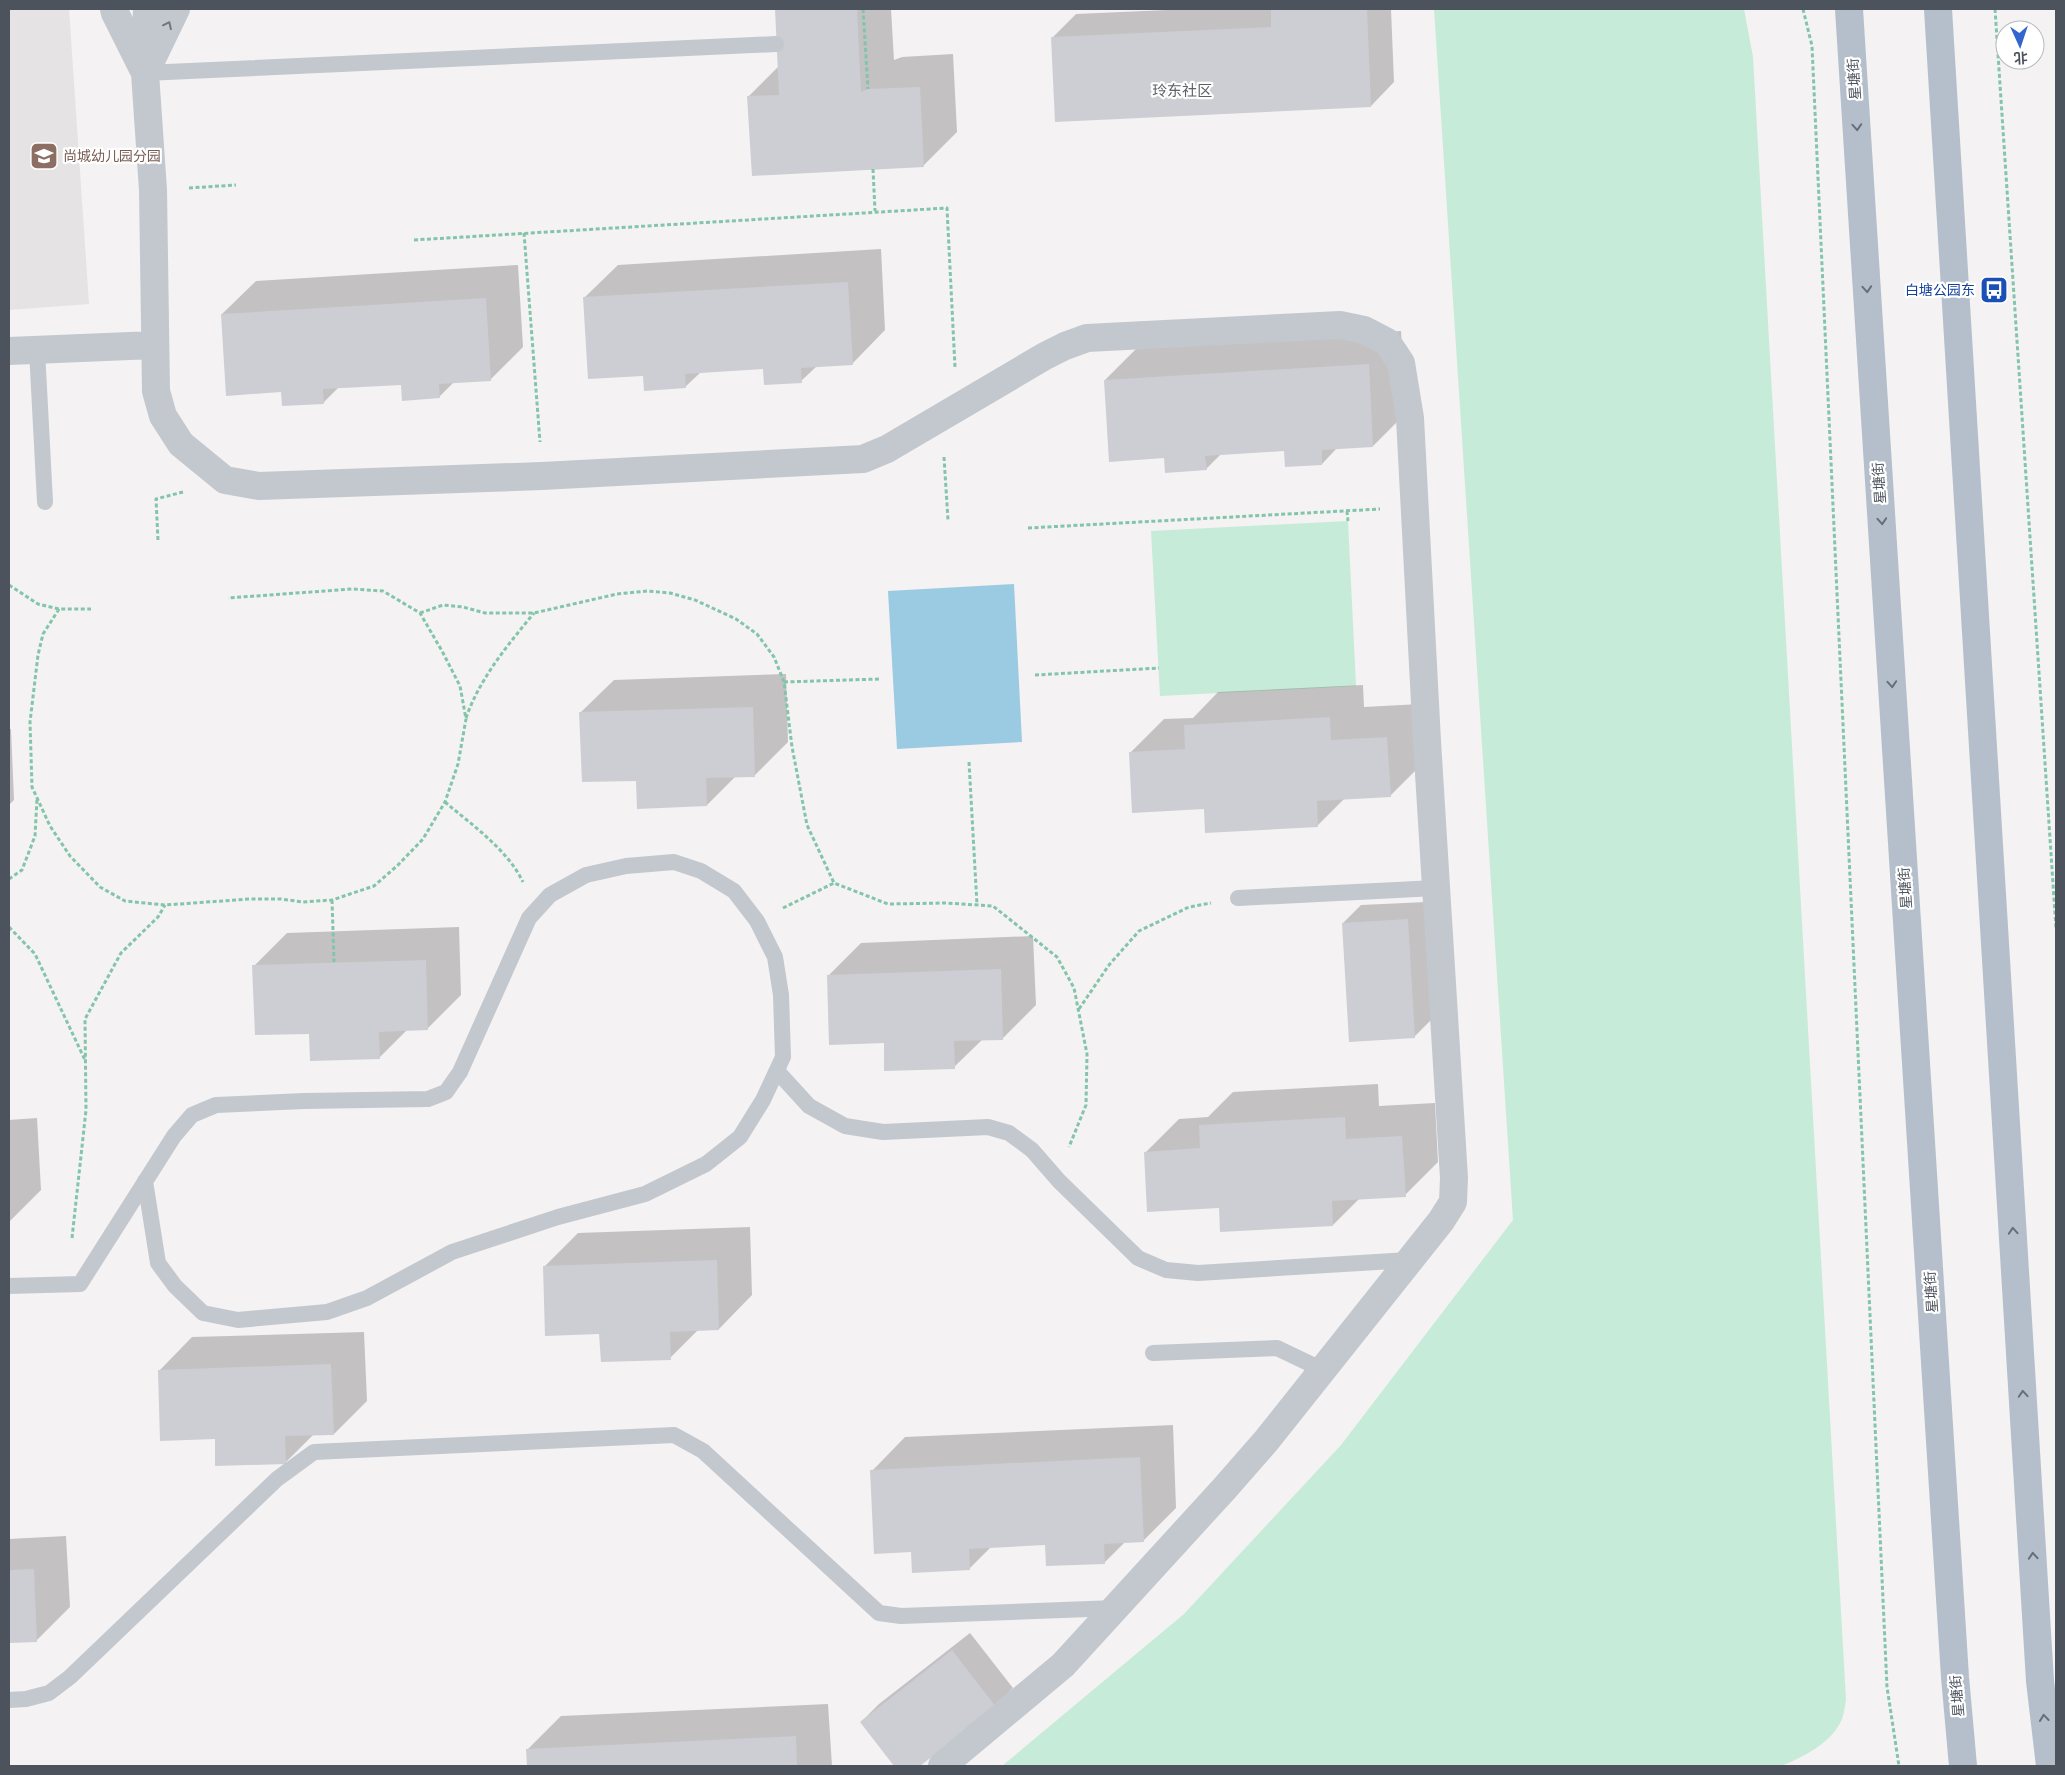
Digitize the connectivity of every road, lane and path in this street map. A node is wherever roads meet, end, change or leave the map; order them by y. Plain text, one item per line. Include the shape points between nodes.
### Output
1 (114, 9) edge
2 (147, 9) edge
3 (176, 9) edge
4 (863, 9) edge
5 (1803, 9) edge
6 (1849, 9) edge
7 (1938, 9) edge
8 (1995, 9) edge
9 (776, 44) dead end
10 (145, 73) junction
11 (868, 90) dead end
12 (873, 170) dead end
13 (236, 185) dead end
14 (153, 190) junction
15 (875, 212) junction
16 (524, 233) junction
17 (414, 240) dead end
18 (154, 345) junction
19 (37, 350) junction
20 (9, 351) edge
21 (949, 412) junction
22 (542, 476) junction
23 (225, 480) junction
24 (45, 502) dead end
25 (1415, 508) junction
26 (1347, 511) junction
27 (948, 520) dead end
28 (1348, 520) dead end
29 (1028, 528) dead end
30 (158, 540) dead end
31 (9, 585) edge
32 (228, 598) dead end
33 (59, 609) junction
34 (91, 610) dead end
35 (420, 613) junction
36 (534, 613) junction
37 (1159, 668) dead end
38 (1035, 675) dead end
39 (878, 679) dead end
40 (784, 682) junction
41 (466, 719) junction
42 (969, 762) dead end
43 (38, 799) junction
44 (445, 802) junction
45 (9, 880) edge
46 (834, 883) junction
47 (1436, 888) junction
48 (1238, 898) joint
49 (332, 900) junction
50 (165, 905) junction
51 (977, 905) junction
52 (537, 909) junction
53 (757, 921) junction
54 (9, 927) edge
55 (2056, 929) edge
56 (334, 962) dead end
57 (1078, 1009) junction
58 (86, 1062) junction
59 (776, 1071) junction
60 (1048, 1168) junction
61 (145, 1181) junction
62 (1409, 1260) junction
63 (70, 1284) junction
64 (9, 1286) edge
65 (1153, 1353) dead end
66 (1323, 1370) junction
67 (1116, 1608) junction
68 (9, 1700) edge
69 (942, 1766) edge
70 (1899, 1766) edge
71 (1963, 1766) edge
72 (2050, 1766) edge

1 - 10 street
2 - 10 street
10 -> 3 street
4 - 11 path
5 - 70 path via 1812,46 1887,1687
6 -> 71 main road, 星塘街
72 -> 7 main road via 2040,1681
8 - 55 path
9 - 10 lane
10 - 14 street
12 - 15 path
13 - 14 path
14 - 18 street
15 - 16 path
15 - 21 path via 947,208
16 - 17 path
16 - 22 path
18 - 19 street
18 - 23 street via 156,390 163,416 180,444
19 - 20 street
19 - 24 lane
21 - 22 street via 864,459
21 - 25 street via 1045,356 1087,338 1340,325 1364,330 1387,342 1401,363 1410,418
21 - 27 path
22 - 23 street via 259,486
23 - 30 path via 156,499
25 - 26 path
25 - 47 street
26 - 28 path
26 - 29 path
31 - 33 path via 38,604
32 - 35 path via 352,589 383,591
33 - 34 path
33 - 43 path via 43,634 33,693 30,749 32,787
35 - 36 path via 443,605 485,613
35 - 41 path via 460,686
36 - 40 path via 617,594 670,593 722,611 756,634 774,657
36 - 41 path via 487,672
37 - 38 path
39 - 40 path
40 - 46 path via 807,825
41 - 44 path via 458,764
42 - 51 path
43 - 45 path via 35,836 22,870
43 - 50 path via 50,826 70,856 100,887 125,901
44 - 49 path via 423,839 374,886
44 - 52 path via 518,871
46 - 51 path via 888,904
46 - 53 path
47 - 48 lane
47 - 62 street via 1453,1202
48 - 57 path via 1189,907 1139,930
49 - 50 path via 250,899
49 - 56 path
50 - 58 path via 158,917 121,953 85,1019
51 - 57 path via 993,906 1057,957 1074,988
52 - 53 lane via 550,895 586,875 626,866 674,862 701,870 734,891
52 - 61 lane via 529,918 460,1072 446,1092 428,1099 216,1105 192,1115
53 - 59 lane via 775,957 781,995 783,1057
54 - 58 path via 34,954
57 - 60 path via 1087,1054 1086,1105 1067,1152
58 - 63 path via 86,1110
59 - 60 lane via 809,1106 845,1126 883,1132 988,1127 1008,1133 1032,1150
59 - 61 lane via 764,1100 740,1137 706,1164 645,1194 558,1217 452,1252 366,1298 327,1312 238,1320 203,1313 174,1286 158,1263
60 - 62 lane via 1138,1258 1166,1270 1198,1274
61 - 63 lane via 80,1284
62 - 66 street
63 - 64 lane
65 - 66 lane via 1277,1348
66 - 67 street via 1224,1489
67 - 68 lane via 901,1616 879,1613 703,1451 674,1435 314,1452 277,1480 70,1677 49,1693
67 - 69 street via 1063,1665

